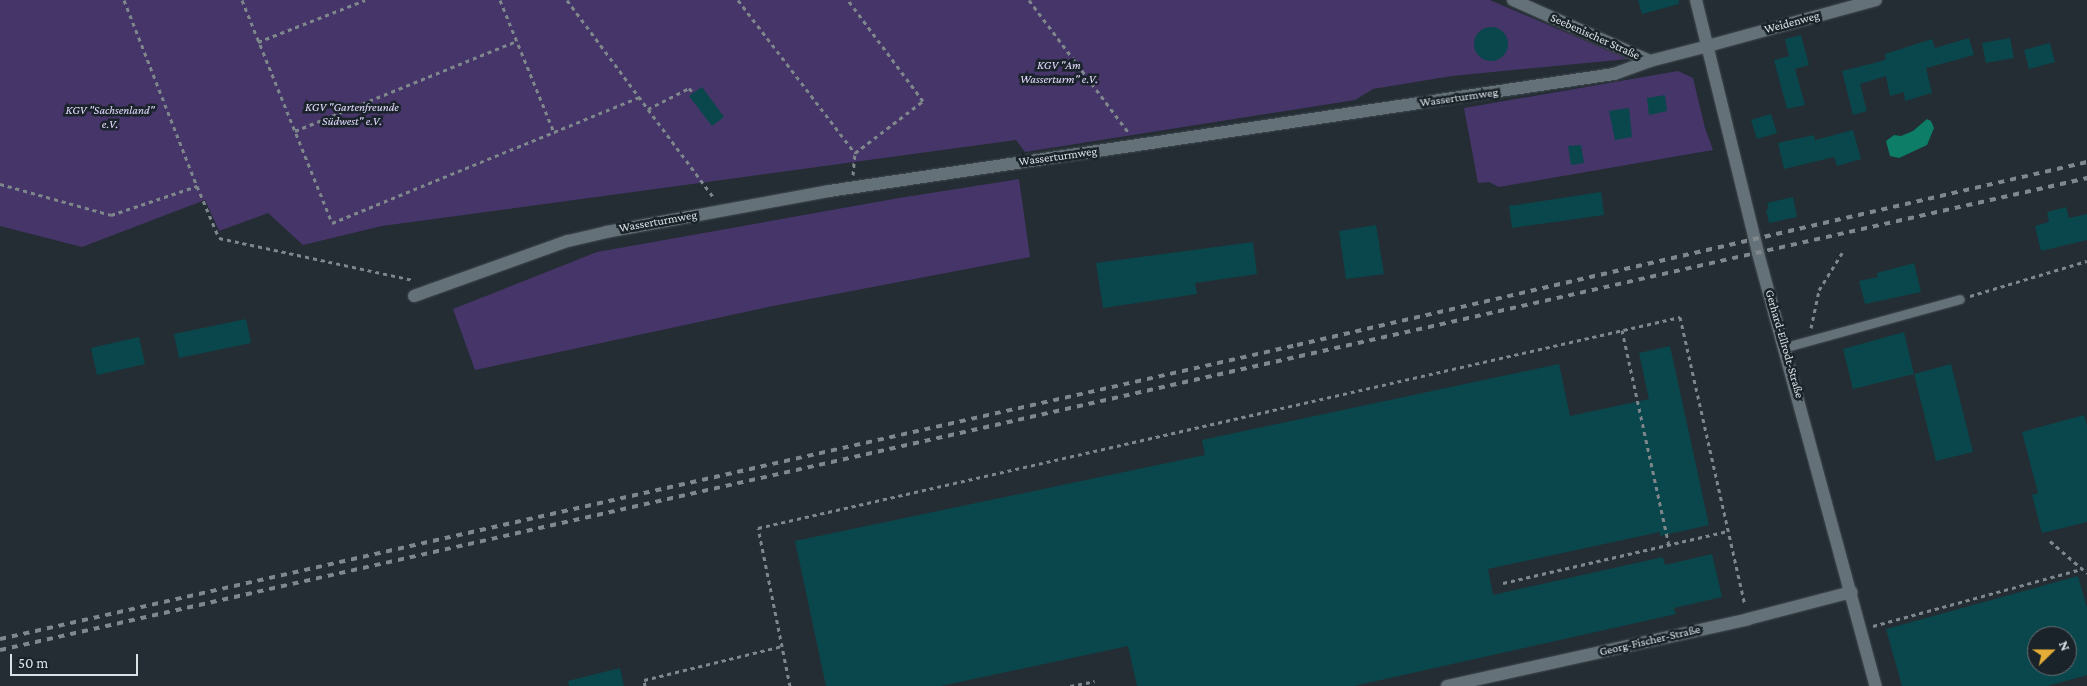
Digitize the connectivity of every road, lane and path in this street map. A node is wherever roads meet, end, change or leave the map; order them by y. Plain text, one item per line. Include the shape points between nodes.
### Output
1 (124, 0) edge
2 (242, 0) edge
3 (364, 0) edge
4 (500, 0) edge
5 (567, 0) edge
6 (738, 0) edge
7 (848, 0) edge
8 (1029, 0) edge
9 (1696, 0) edge
10 (1876, 0) edge
11 (1518, 1) edge
12 (258, 42) junction
13 (517, 42) junction
14 (1708, 46) junction
15 (1650, 61) junction
16 (693, 93) dead end
17 (639, 97) junction
18 (648, 109) junction
19 (295, 131) junction
20 (554, 132) junction
21 (1138, 145) junction
22 (855, 153) junction
23 (0, 184) edge
24 (197, 186) junction
25 (852, 188) junction
26 (724, 210) junction
27 (1842, 253) dead end
28 (2087, 260) edge
29 (414, 280) dead end
30 (414, 296) dead end
31 (1960, 299) joint
32 (1622, 330) junction
33 (1808, 341) junction
34 (1786, 347) junction
35 (1728, 531) junction
36 (2050, 541) dead end
37 (1669, 545) junction
38 (2082, 569) junction
39 (2087, 573) edge
40 (1503, 583) dead end
41 (1852, 592) junction
42 (1748, 619) junction
43 (1862, 630) junction
44 (782, 646) junction
45 (1095, 681) dead end
46 (645, 686) edge
47 (790, 686) edge
48 (1070, 686) edge
49 (1447, 686) edge
50 (1876, 686) edge

1 - 24 path
2 - 12 path
3 - 12 path
4 - 13 path
5 - 17 path
6 - 22 path
7 - 22 path via 923,100
8 - 21 path
9 - 14 street, Gerhard-Ellrodt-Straße
10 - 14 street, Weidenweg
11 - 15 street, Seebenischer Straße
12 - 19 path
13 - 19 path
13 - 20 path
14 - 15 street, Wasserturmweg
14 - 34 street, Gerhard-Ellrodt-Straße via 1758,253
15 - 21 street, Wasserturmweg via 1614,74
16 - 18 path via 689,88
17 - 18 path
17 - 20 path
18 - 26 path
19 - 20 path via 332,223
21 - 25 street, Wasserturmweg
22 - 25 path
23 - 24 path via 111,215
24 - 29 path via 219,238
25 - 26 street, Wasserturmweg
26 - 30 street, Wasserturmweg via 568,241
27 - 33 path via 1819,290
28 - 31 path
31 - 33 lane
32 - 35 path via 1680,317
32 - 37 path
32 - 44 path via 758,528
33 - 34 lane
34 - 41 street, Gerhard-Ellrodt-Straße
35 - 37 path
35 - 42 path
36 - 38 path
37 - 40 path
38 - 39 path
38 - 43 path
41 - 42 street, Georg-Fischer-Straße
41 - 43 street, Gerhard-Ellrodt-Straße
42 - 49 street, Georg-Fischer-Straße
43 - 50 street, Gerhard-Ellrodt-Straße
44 - 46 path via 644,680
44 - 47 path
45 - 48 path

